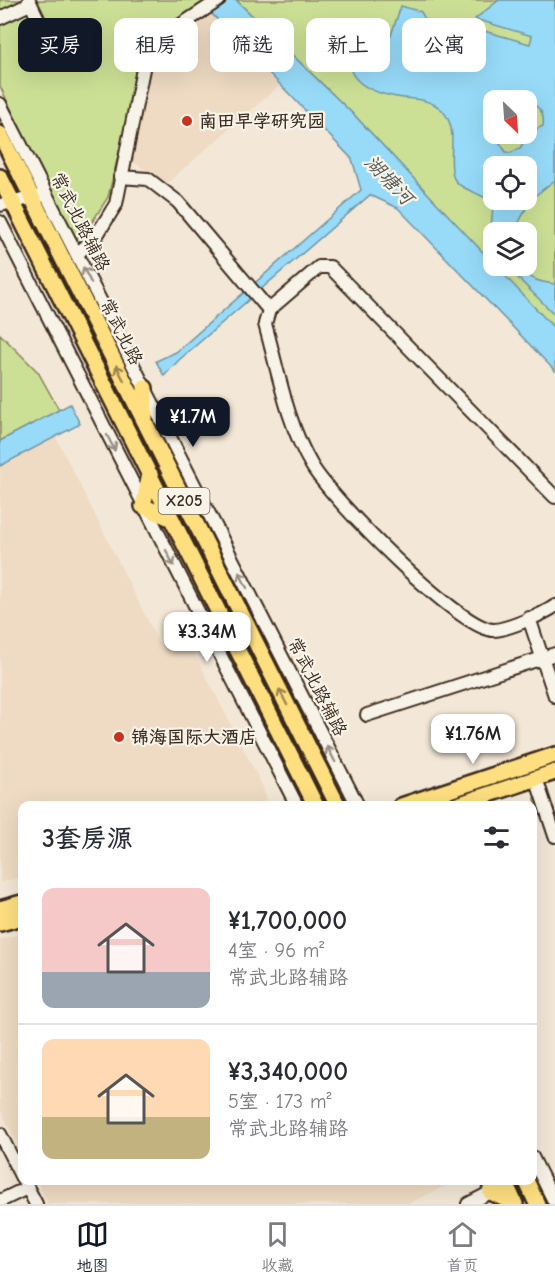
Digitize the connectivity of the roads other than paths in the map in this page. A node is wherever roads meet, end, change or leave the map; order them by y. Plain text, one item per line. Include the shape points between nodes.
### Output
1 (219, 0) edge
2 (30, 2) edge
3 (0, 18) edge
4 (38, 18) edge
5 (0, 104) edge
6 (0, 134) edge
7 (0, 177) edge
8 (120, 177) junction
9 (38, 199) junction
10 (10, 207) edge
11 (0, 223) edge
12 (77, 254) junction
13 (269, 310) junction
14 (146, 388) junction
15 (145, 422) junction
16 (150, 474) junction
17 (555, 497) edge
18 (143, 506) junction
19 (172, 519) junction
20 (555, 606) edge
21 (529, 618) junction
22 (555, 654) edge
23 (542, 658) junction
24 (555, 696) edge
25 (367, 715) dead end
26 (555, 755) edge
27 (555, 772) edge
28 (536, 778) junction
29 (294, 801) edge
30 (313, 801) edge
31 (335, 801) edge
32 (355, 801) edge
33 (416, 801) edge
34 (469, 801) edge
35 (555, 836) edge
36 (18, 904) edge
37 (0, 909) edge
38 (18, 917) edge
39 (0, 923) edge
40 (0, 1134) edge
41 (537, 1166) edge
42 (18, 1170) edge
43 (20, 1185) edge
44 (26, 1185) edge
45 (506, 1185) edge
46 (528, 1185) edge
47 (491, 1189) edge
48 (554, 1198) edge
49 (0, 1201) edge
50 (36, 1204) edge
51 (468, 1204) edge
52 (515, 1204) edge
53 (537, 1204) edge

1 - 8 street via 164,36 144,64
2 - 3 street
2 - 4 street
5 - 9 street, 常武北路辅路
6 - 9 main road, 常武北路 / X205
7 - 10 main road, X205
8 - 12 street via 116,204 95,238
8 - 13 street via 148,179 177,202
9 - 10 street
9 - 12 street, 常武北路辅路
15 -> 9 main road, 常武北路 / X205
10 - 11 street
10 - 16 main road, X205
11 -> 18 street
14 -> 12 street, 常武北路辅路
13 - 17 street via 319,267 330,267
13 - 21 street via 265,324 290,414 312,466 339,501 404,568 479,627 495,630
14 - 15 main road
32 -> 14 street, 常武北路辅路
31 -> 15 main road, 常武北路 / X205
16 - 18 main road
16 - 19 main road, X205
18 - 19 main road
18 -> 29 street
19 - 30 main road, X205
20 - 21 street
21 - 23 street
22 - 23 street
23 - 24 street
23 - 25 street
26 - 33 main road
27 - 28 main road
28 - 34 main road
28 - 35 street
36 - 37 main road
38 - 39 main road
40 - 42 street
41 - 48 street
43 - 49 street
44 - 50 street
45 - 52 main road
46 - 53 main road
47 - 51 street
47 - 52 main road

